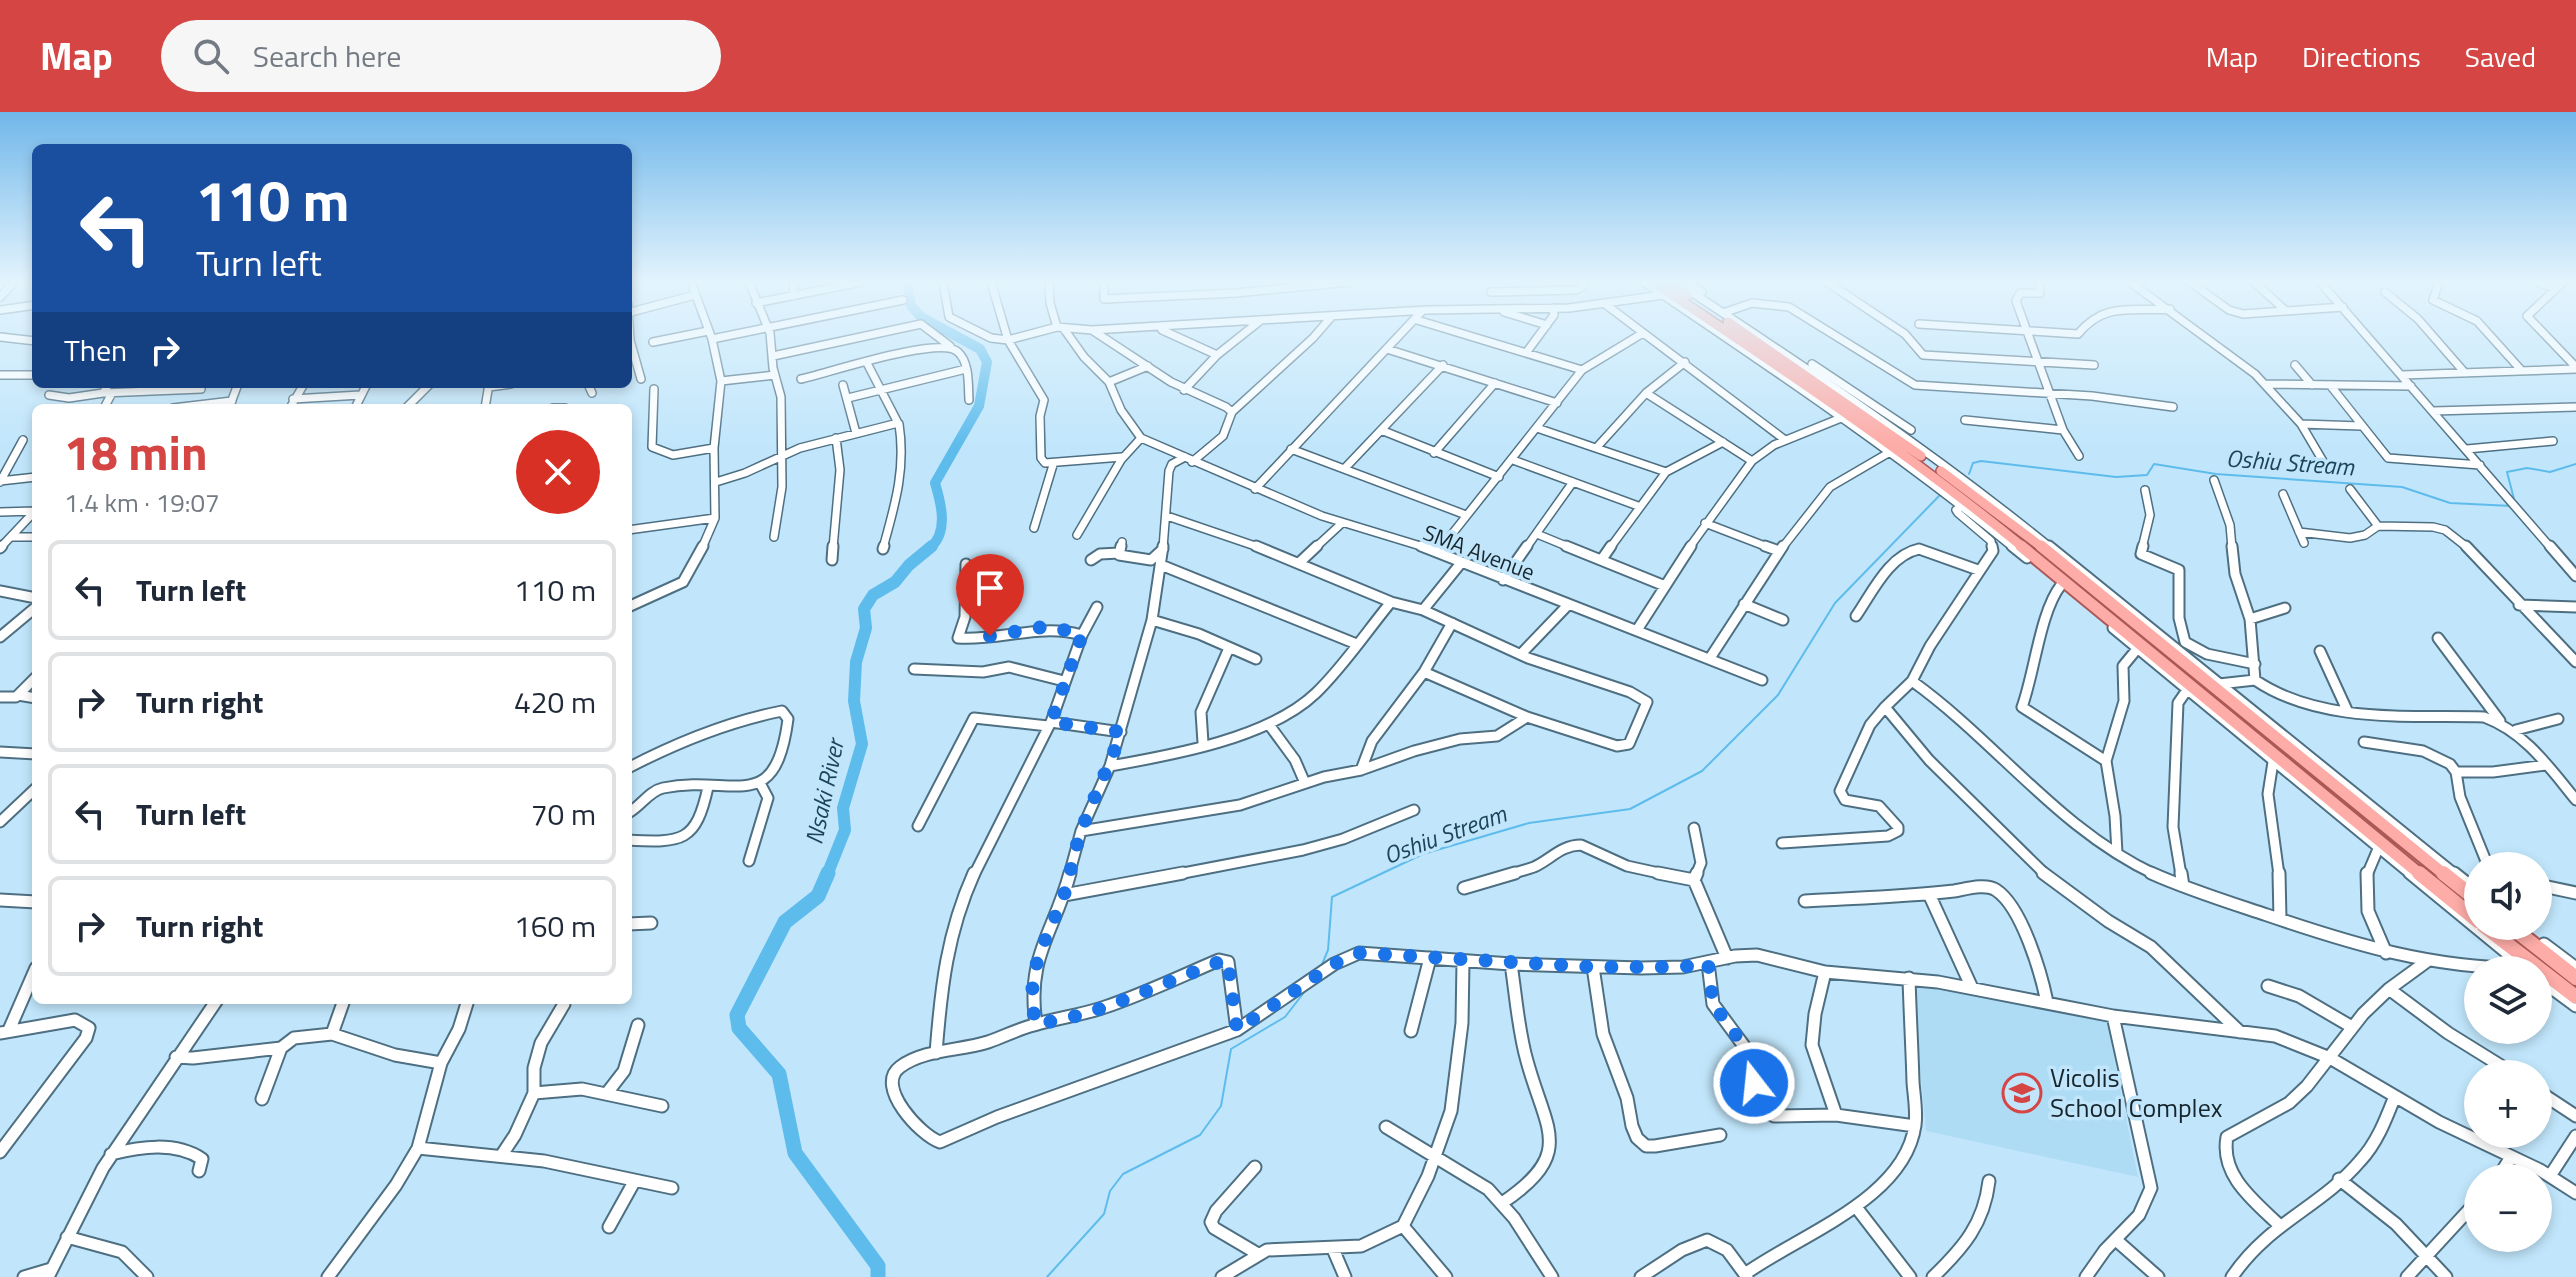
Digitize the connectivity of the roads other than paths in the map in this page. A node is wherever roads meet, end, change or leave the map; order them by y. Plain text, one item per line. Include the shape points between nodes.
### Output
1 (699, 336) edge
2 (710, 336) edge
3 (770, 336) edge
4 (864, 336) edge
5 (938, 336) edge
6 (988, 336) edge
7 (1007, 336) edge
8 (1024, 336) edge
9 (1067, 336) edge
10 (1102, 336) edge
11 (1176, 336) edge
12 (1240, 336) edge
13 (1314, 336) edge
14 (1400, 336) edge
15 (1471, 336) edge
16 (1538, 336) edge
17 (1637, 336) edge
18 (1648, 336) edge
19 (1724, 336) edge
20 (1743, 336) edge
21 (1744, 336) edge
22 (1765, 336) edge
23 (1840, 336) edge
24 (1907, 336) edge
25 (2030, 336) edge
26 (2205, 336) edge
27 (2368, 336) edge
28 (2433, 336) edge
29 (2491, 336) edge
30 (2546, 336) edge
31 (0, 337) edge
32 (32, 339) edge
33 (1008, 340) junction
34 (653, 342) dead end
35 (1752, 342) junction
36 (951, 346) junction
37 (632, 347) edge
38 (1387, 349) junction
39 (1788, 351) junction
40 (1526, 353) junction
41 (1217, 355) junction
42 (773, 356) junction
43 (1685, 362) junction
44 (2040, 362) junction
45 (868, 365) junction
46 (1443, 365) junction
47 (2094, 365) dead end
48 (2295, 365) dead end
49 (1148, 366) junction
50 (2576, 368) edge
51 (966, 369) junction
52 (1582, 370) junction
53 (2522, 371) junction
54 (2465, 373) junction
55 (0, 375) edge
56 (32, 375) edge
57 (775, 375) junction
58 (2402, 375) junction
59 (641, 379) dead end
60 (801, 379) dead end
61 (721, 381) junction
62 (1109, 382) junction
63 (1495, 383) junction
64 (2265, 384) junction
65 (843, 385) dead end
66 (2312, 385) junction
67 (2330, 385) junction
68 (2411, 386) junction
69 (109, 388) edge
70 (301, 388) edge
71 (364, 388) edge
72 (426, 388) edge
73 (590, 388) edge
74 (201, 389) dead end
75 (654, 389) dead end
76 (880, 390) junction
77 (1184, 390) junction
78 (108, 393) junction
79 (592, 393) dead end
80 (1646, 393) junction
81 (2051, 393) junction
82 (49, 395) dead end
83 (360, 395) junction
84 (72, 398) junction
85 (848, 398) junction
86 (293, 399) junction
87 (969, 400) dead end
88 (1557, 403) junction
89 (68, 404) edge
90 (105, 404) edge
91 (291, 404) edge
92 (357, 404) edge
93 (410, 404) edge
94 (2173, 407) dead end
95 (2576, 407) edge
96 (2433, 411) junction
97 (1232, 412) junction
98 (1841, 418) junction
99 (1965, 420) dead end
100 (894, 424) junction
101 (2301, 424) junction
102 (2361, 426) junction
103 (1537, 428) junction
104 (1381, 430) junction
105 (1911, 430) dead end
106 (2063, 430) junction
107 (856, 433) junction
108 (836, 438) junction
109 (1141, 438) junction
110 (23, 440) dead end
111 (1785, 440) junction
112 (2553, 441) dead end
113 (1723, 442) junction
114 (1598, 446) junction
115 (714, 448) junction
116 (1291, 449) junction
117 (2467, 449) junction
118 (1890, 452) junction
119 (1434, 453) junction
120 (781, 456) junction
121 (2079, 456) dead end
122 (1122, 457) junction
123 (1188, 460) junction
124 (1513, 460) junction
125 (1752, 461) junction
126 (2324, 463) dead end
127 (1053, 465) junction
128 (2480, 465) junction
129 (1345, 468) junction
130 (1666, 472) junction
131 (1499, 477) junction
132 (32, 478) edge
133 (2214, 480) dead end
134 (0, 482) edge
135 (716, 482) junction
136 (1573, 482) junction
137 (1255, 489) junction
138 (2350, 489) dead end
139 (2145, 490) dead end
140 (2283, 494) dead end
141 (1638, 506) junction
142 (1962, 506) junction
143 (32, 511) edge
144 (0, 512) edge
145 (32, 515) edge
146 (1466, 515) junction
147 (1167, 516) junction
148 (715, 518) junction
149 (1342, 523) junction
150 (1705, 523) junction
151 (2378, 526) junction
152 (1034, 528) dead end
153 (632, 529) edge
154 (2299, 532) junction
155 (1537, 534) junction
156 (1077, 535) dead end
157 (11, 537) junction
158 (32, 537) edge
159 (774, 537) dead end
160 (1122, 542) dead end
161 (2304, 543) dead end
162 (0, 548) edge
163 (883, 549) dead end
164 (1163, 549) junction
165 (1438, 551) junction
166 (1779, 551) junction
167 (1119, 553) junction
168 (1602, 559) junction
169 (832, 560) dead end
170 (1091, 560) dead end
171 (1300, 562) junction
172 (1461, 563) junction
173 (966, 564) dead end
174 (1161, 565) junction
175 (1978, 570) junction
176 (2576, 576) edge
177 (1503, 580) junction
178 (2061, 585) junction
179 (1665, 586) junction
180 (0, 591) edge
181 (32, 597) edge
182 (1391, 602) junction
183 (1744, 604) junction
184 (632, 605) edge
185 (1568, 605) junction
186 (2519, 605) junction
187 (1097, 607) dead end
188 (2576, 607) edge
189 (2285, 608) dead end
190 (32, 610) edge
191 (1423, 610) junction
192 (1856, 616) dead end
193 (2250, 619) junction
194 (1152, 620) junction
195 (1783, 620) dead end
196 (1452, 623) junction
197 (1637, 630) junction
198 (1082, 635) junction
199 (0, 637) edge
200 (2438, 638) dead end
201 (1354, 643) junction
202 (1229, 648) junction
203 (2137, 649) junction
204 (2320, 651) dead end
205 (1521, 654) junction
206 (1710, 658) junction
207 (1256, 659) dead end
208 (2576, 662) edge
209 (2255, 664) junction
210 (914, 669) dead end
211 (1424, 672) junction
212 (1762, 680) dead end
213 (2255, 680) junction
214 (32, 681) edge
215 (1064, 681) junction
216 (1912, 681) junction
217 (2219, 684) junction
218 (2187, 690) junction
219 (18, 695) junction
220 (0, 697) edge
221 (32, 697) edge
222 (1885, 707) junction
223 (2347, 710) junction
224 (1527, 717) junction
225 (2558, 719) dead end
226 (2500, 721) junction
227 (1050, 724) junction
228 (1270, 726) junction
229 (2516, 730) junction
230 (1121, 732) junction
231 (2364, 742) dead end
232 (1203, 743) junction
233 (0, 752) edge
234 (32, 754) edge
235 (2106, 761) junction
236 (2273, 762) junction
237 (2546, 765) junction
238 (632, 766) edge
239 (1110, 766) junction
240 (1361, 770) junction
241 (2456, 772) junction
242 (760, 783) junction
243 (1305, 783) junction
244 (2562, 783) junction
245 (2576, 783) edge
246 (708, 787) junction
247 (32, 792) edge
248 (2576, 800) edge
249 (1414, 810) dead end
250 (632, 811) edge
251 (0, 822) edge
252 (918, 826) dead end
253 (2383, 826) junction
254 (1694, 828) dead end
255 (1081, 831) junction
256 (2370, 833) junction
257 (632, 840) edge
258 (1782, 843) dead end
259 (2378, 849) junction
260 (2482, 852) edge
261 (2117, 853) junction
262 (749, 861) dead end
263 (1694, 880) junction
264 (2464, 881) edge
265 (2424, 882) junction
266 (2183, 886) junction
267 (1464, 888) dead end
268 (2552, 888) edge
269 (2464, 890) edge
270 (2576, 893) edge
271 (1929, 894) junction
272 (1064, 895) junction
273 (0, 900) edge
274 (1805, 901) dead end
275 (32, 902) edge
276 (2464, 911) edge
277 (2280, 919) junction
278 (651, 923) dead end
279 (632, 924) edge
280 (2502, 940) edge
281 (2528, 940) edge
282 (2538, 940) edge
283 (2386, 953) junction
284 (2511, 956) edge
285 (1430, 958) junction
286 (1727, 958) junction
287 (1463, 962) junction
288 (2426, 962) junction
289 (1708, 963) junction
290 (1511, 964) junction
291 (1593, 967) junction
292 (2464, 967) edge
293 (2576, 968) edge
294 (1825, 972) junction
295 (32, 976) edge
296 (1909, 978) junction
297 (2576, 978) edge
298 (2268, 986) dead end
299 (1972, 988) junction
300 (2552, 988) edge
301 (2389, 989) junction
302 (2576, 997) edge
303 (2047, 1002) junction
304 (214, 1004) edge
305 (343, 1004) edge
306 (467, 1004) edge
307 (564, 1004) dead end
308 (2576, 1006) edge
309 (2113, 1016) junction
310 (1036, 1024) junction
311 (638, 1025) dead end
312 (2352, 1027) junction
313 (1237, 1030) junction
314 (1411, 1031) dead end
315 (4, 1032) edge
316 (2240, 1032) junction
317 (332, 1034) junction
318 (281, 1048) junction
319 (936, 1053) junction
320 (176, 1057) junction
321 (2330, 1058) junction
322 (2491, 1060) edge
323 (441, 1063) junction
324 (534, 1093) junction
325 (607, 1093) junction
326 (2395, 1096) junction
327 (262, 1099) dead end
328 (2552, 1100) edge
329 (662, 1106) dead end
330 (1836, 1115) junction
331 (2576, 1116) edge
332 (1915, 1126) junction
333 (1386, 1127) dead end
334 (1720, 1135) dead end
335 (2576, 1136) edge
336 (418, 1148) junction
337 (0, 1152) edge
338 (111, 1154) junction
339 (501, 1156) junction
340 (2511, 1157) junction
341 (1435, 1159) junction
342 (2507, 1164) edge
343 (2525, 1164) edge
344 (1255, 1167) dead end
345 (199, 1171) dead end
346 (2552, 1173) edge
347 (2552, 1177) edge
348 (2339, 1179) junction
349 (1989, 1181) dead end
350 (634, 1182) junction
351 (672, 1188) dead end
352 (2576, 1193) edge
353 (1502, 1203) junction
354 (1856, 1207) junction
355 (2464, 1215) edge
356 (2278, 1224) junction
357 (1403, 1226) junction
358 (609, 1227) dead end
359 (67, 1237) junction
360 (2116, 1240) junction
361 (1333, 1249) junction
362 (1258, 1254) junction
363 (2427, 1256) junction
364 (49, 1275) edge
365 (1746, 1276) edge
366 (24, 1277) edge
367 (147, 1277) edge
368 (328, 1277) edge
369 (1222, 1277) edge
370 (1345, 1277) edge
371 (1446, 1277) edge
372 (1552, 1277) edge
373 (1641, 1277) edge
374 (1910, 1277) edge
375 (1933, 1277) edge
376 (2086, 1277) edge
377 (2158, 1277) edge
378 (2232, 1277) edge
379 (2407, 1277) edge
380 (2446, 1277) edge

1 - 34 street
2 - 61 street
3 - 42 street
4 - 42 street
5 - 36 street
6 - 33 street
7 - 33 street
8 - 33 street
9 - 62 street
10 - 49 street
11 - 41 street
12 - 41 street
13 - 97 street
14 - 38 street
15 - 40 street
16 - 40 street
17 - 52 street
18 - 43 street
19 - 98 street
20 - 35 main road
21 - 35 main road
22 - 39 street
23 - 81 street via 1915,385
24 - 44 street via 1920,354
25 - 44 street
26 - 64 street
27 - 58 street
28 - 54 street
29 - 53 street
30 - 50 street
31 - 32 street
33 - 127 street via 1044,400 1041,458
35 - 253 main road via 1882,428 2045,549
35 - 256 main road via 1940,479
36 - 45 street via 918,348
36 - 51 street
37 - 59 street
38 - 46 street
38 - 116 street
39 - 105 street
39 - 217 street via 1992,500
40 - 52 street
41 - 77 street
42 - 57 street
43 - 80 street
43 - 111 street
44 - 47 street
44 - 81 street
45 - 60 street
45 - 76 street
46 - 63 street
46 - 104 street
48 - 66 street
49 - 62 street
49 - 77 street
50 - 53 street
51 - 76 street
51 - 87 street
52 - 88 street
53 - 54 street
54 - 58 street
55 - 56 street
57 - 61 street
57 - 120 street
58 - 68 street
61 - 115 street
62 - 109 street
63 - 88 street
63 - 119 street
64 - 66 street
64 - 101 street
65 - 85 street
66 - 67 street
67 - 68 street
67 - 102 street
68 - 96 street
69 - 78 street
70 - 86 street
71 - 83 street
72 - 93 street
73 - 79 street
74 - 78 street
75 - 115 street via 655,451 663,455
76 - 85 street
76 - 100 street via 898,423
77 - 97 street
78 - 84 street
78 - 90 street
80 - 113 street
80 - 114 street
81 - 94 street
81 - 106 street
82 - 84 street
83 - 86 street
83 - 92 street
84 - 89 street
85 - 107 street
86 - 91 street
88 - 103 street
95 - 96 street
96 - 117 street
97 - 123 street via 1223,436
98 - 111 street
98 - 118 street
99 - 106 street
100 - 107 street
100 - 163 street via 899,424 905,462
101 - 102 street
101 - 126 street
102 - 128 street via 2388,458
103 - 114 street
103 - 124 street
104 - 119 street
104 - 129 street
106 - 121 street
107 - 108 street
108 - 120 street
108 - 169 street via 840,470
109 - 122 street
109 - 123 street, SMA Avenue
110 - 134 street
111 - 125 street
112 - 117 street
113 - 125 street
113 - 130 street
114 - 130 street
115 - 135 street
116 - 129 street
116 - 137 street
117 - 128 street
118 - 142 street
118 - 166 street via 1830,487
119 - 131 street
120 - 135 street
120 - 159 street
122 - 127 street
122 - 156 street
123 - 137 street, SMA Avenue
123 - 147 street via 1172,464 1169,471
124 - 131 street
124 - 136 street
125 - 150 street
127 - 152 street
128 - 176 street
129 - 146 street
130 - 141 street
131 - 146 street
132 - 134 street
133 - 193 street via 2230,525 2235,574
135 - 148 street
136 - 141 street
136 - 155 street
137 - 149 street, SMA Avenue
138 - 151 street
139 - 209 street via 2150,515 2141,554 2179,570 2183,643 2195,652
140 - 154 street
141 - 168 street
142 - 175 street via 1958,513 1994,546
142 - 178 street
143 - 144 street
145 - 157 street
146 - 165 street
147 - 164 street
147 - 171 street
148 - 153 street
148 - 184 street via 683,582
149 - 165 street, SMA Avenue
149 - 171 street
150 - 166 street
150 - 179 street
151 - 154 street via 2350,538
151 - 186 street via 2433,527 2451,533
154 - 161 street
155 - 168 street
155 - 177 street
157 - 158 street
157 - 162 street
160 - 167 street
164 - 167 street via 1146,561
164 - 174 street
165 - 172 street, SMA Avenue
166 - 183 street
167 - 170 street
168 - 179 street
171 - 182 street
172 - 177 street, SMA Avenue
172 - 191 street
173 - 198 street via 965,617 958,638 1049,626
174 - 194 street
174 - 201 street
175 - 192 street via 1909,550 1897,558
175 - 216 street
177 - 185 street, SMA Avenue
178 - 203 street
178 - 235 street via 2050,599 2022,707
179 - 197 street
180 - 181 street
182 - 191 street
182 - 201 street
183 - 195 street
183 - 206 street
185 - 197 street, SMA Avenue
185 - 205 street
186 - 188 street
186 - 208 street
187 - 198 street
189 - 193 street
190 - 199 street
191 - 196 street
193 - 209 street
194 - 202 street
194 - 230 street
196 - 205 street
196 - 211 street
197 - 206 street, SMA Avenue
198 - 215 street
200 - 226 street
201 - 228 street via 1316,693
202 - 207 street
202 - 232 street via 1201,712
203 - 218 street
203 - 235 street via 2123,666 2124,701
204 - 223 street
205 - 224 street via 1647,702 1625,746
206 - 212 street, SMA Avenue
209 - 213 street
210 - 215 street via 983,672 1009,667
211 - 224 street
211 - 240 street via 1379,729
213 - 217 street
213 - 223 street via 2281,697
214 - 219 street
215 - 227 street
216 - 222 street
216 - 261 street
217 - 264 street
218 - 236 street
218 - 266 street via 2178,703 2173,827
219 - 220 street
219 - 221 street
222 - 258 street via 1870,725 1840,791 1845,800 1883,808 1898,831
222 - 316 street via 1929,760 2047,876 2151,947
223 - 226 street
224 - 240 street via 1497,736 1442,744
225 - 229 street
226 - 229 street
227 - 230 street
227 - 252 street via 974,718
227 - 319 street via 957,911 941,982
228 - 232 street
228 - 243 street
229 - 237 street
230 - 239 street
231 - 241 street via 2435,754
232 - 239 street
233 - 234 street
235 - 261 street
236 - 259 street
236 - 277 street via 2267,790
237 - 241 street
237 - 244 street
238 - 242 street via 708,730 782,711 788,719 777,772
239 - 255 street
240 - 243 street
241 - 260 street via 2460,797
242 - 246 street
242 - 262 street via 768,798
243 - 255 street via 1240,805
244 - 245 street
244 - 248 street
246 - 250 street via 657,789
246 - 257 street via 692,831 673,838
247 - 251 street
249 - 272 street via 1303,850
253 - 256 main road
253 - 269 main road
254 - 263 street via 1701,863
255 - 272 street
256 - 265 main road
259 - 265 street
259 - 283 street via 2369,867 2368,900 2373,934
261 - 266 street
263 - 267 street via 1627,866 1573,845 1536,866
263 - 286 street
265 - 276 main road
265 - 284 street
266 - 277 street
268 - 270 street
271 - 274 street
271 - 299 street
271 - 303 street via 1996,890 2017,917 2034,953
272 - 310 street via 1035,967
273 - 275 street
277 - 283 street
278 - 279 street
280 - 302 main road
281 - 297 main road
282 - 293 street
283 - 288 street
285 - 287 street
285 - 313 street via 1359,953
285 - 314 street
286 - 289 street
286 - 294 street via 1757,955
287 - 290 street
287 - 341 street via 1451,1111
288 - 292 street
288 - 301 street
289 - 291 street
289 - 330 street via 1713,1004 1744,1046 1765,1111 1774,1116
290 - 291 street
290 - 353 street via 1520,1029 1551,1136 1551,1153 1533,1181
291 - 334 street via 1603,1034 1637,1138 1655,1146
294 - 296 street
294 - 330 street via 1812,1045
295 - 315 street
296 - 299 street
296 - 332 street
298 - 312 street via 2299,996
299 - 303 street
300 - 308 street
301 - 312 street
301 - 322 street
303 - 309 street
304 - 320 street
305 - 317 street
306 - 323 street
307 - 324 street via 540,1047
309 - 316 street
309 - 360 street via 2151,1188 2141,1217
310 - 313 street via 1106,1007 1224,960
310 - 319 street via 985,1043
311 - 325 street via 624,1071
312 - 321 street
313 - 319 street via 934,1142 898,1102 892,1079 901,1066
315 - 337 street via 75,1020 89,1028
316 - 321 street via 2275,1036
317 - 318 street via 294,1038
317 - 323 street
318 - 320 street
318 - 327 street
320 - 338 street
321 - 326 street
321 - 356 street via 2289,1103 2227,1137 2224,1145 2230,1171
323 - 336 street
324 - 325 street via 567,1088
324 - 339 street
325 - 329 street
326 - 340 street
326 - 348 street via 2371,1146
328 - 331 street
330 - 332 street
332 - 354 street via 1891,1176
333 - 341 street
335 - 346 street
336 - 339 street
336 - 368 street
338 - 345 street via 152,1147 190,1152 202,1159
338 - 359 street
339 - 350 street
340 - 342 street
340 - 343 street
341 - 353 street via 1488,1189
341 - 357 street
344 - 362 street via 1211,1222
347 - 352 street
348 - 356 street
348 - 363 street
349 - 375 street via 1986,1211 1975,1235
350 - 351 street
350 - 358 street
353 - 372 street
354 - 365 street via 1774,1253
354 - 374 street
355 - 363 street
356 - 378 street
357 - 361 street via 1377,1241
357 - 371 street
359 - 364 street
359 - 367 street via 120,1249
360 - 376 street
360 - 377 street
361 - 362 street
361 - 370 street
362 - 369 street
363 - 379 street
363 - 380 street
364 - 366 street
365 - 373 street via 1727,1250 1707,1240

